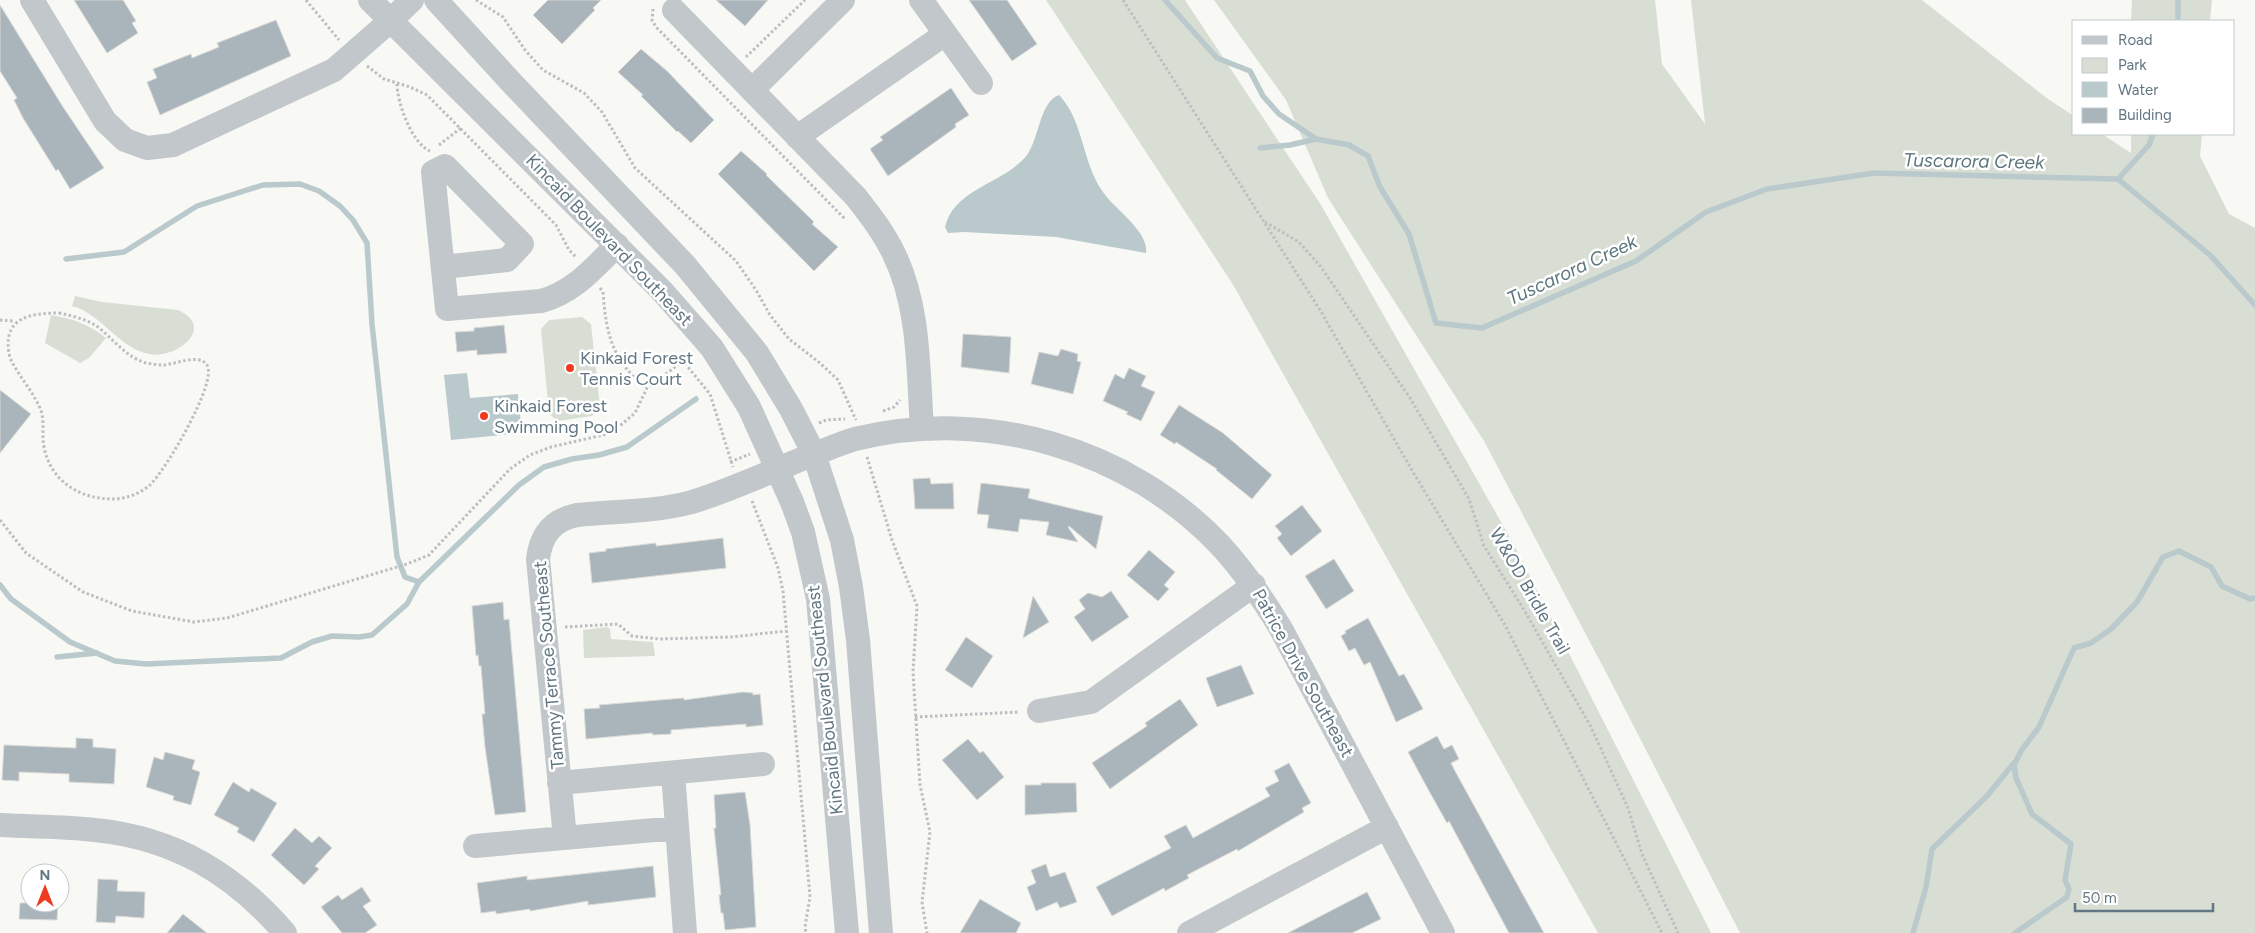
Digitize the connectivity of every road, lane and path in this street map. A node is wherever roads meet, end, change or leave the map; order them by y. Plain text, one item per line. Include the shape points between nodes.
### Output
1 (32, 0) edge
2 (370, 0) edge
3 (412, 0) edge
4 (436, 0) edge
5 (805, 0) edge
6 (843, 0) edge
7 (921, 0) edge
8 (1123, 0) edge
9 (674, 10) dead end
10 (390, 22) junction
11 (658, 28) dead end
12 (945, 34) junction
13 (733, 70) junction
14 (981, 83) dead end
15 (397, 84) dead end
16 (752, 90) junction
17 (461, 128) dead end
18 (797, 137) junction
19 (1263, 221) junction
20 (851, 225) dead end
21 (617, 245) junction
22 (443, 267) junction
23 (0, 320) edge
24 (13, 321) junction
25 (902, 393) dead end
26 (881, 412) dead end
27 (864, 416) dead end
28 (826, 420) dead end
29 (922, 429) junction
30 (814, 454) junction
31 (778, 469) junction
32 (743, 483) junction
33 (0, 520) edge
34 (1254, 585) junction
35 (545, 628) junction
36 (786, 631) junction
37 (1039, 711) joint
38 (915, 717) dead end
39 (763, 764) dead end
40 (673, 773) junction
41 (559, 783) junction
42 (0, 825) edge
43 (1387, 827) junction
44 (677, 828) junction
45 (564, 838) junction
46 (475, 846) dead end
47 (285, 933) edge
48 (685, 933) edge
49 (806, 933) edge
50 (846, 933) edge
51 (881, 933) edge
52 (1189, 933) edge
53 (1443, 933) edge
54 (1662, 933) edge
55 (1678, 933) edge

1 - 10 street via 105,121 125,140 147,148 173,145 334,70
2 - 10 street, Kincaid Boulevard Southeast
3 - 10 street
4 - 30 street, Kincaid Boulevard Southeast via 685,265 757,353
5 - 13 path
6 - 16 street
7 - 12 street
8 - 19 path
9 - 13 street
10 - 21 street, Kincaid Boulevard Southeast
11 - 20 path
12 - 14 street
12 - 18 street
13 - 16 street
15 - 17 path via 400,106 412,132 425,149 434,150
16 - 18 street
18 - 29 street via 856,197 876,222 894,255 906,285 914,320
19 - 54 path via 1320,310 1505,626
19 - 55 path, W&OD Bridle Trail via 1299,242 1321,267 1410,398 1469,499 1484,546 1592,727 1628,808 1642,854
21 - 22 street via 567,291 541,301 447,309
21 - 31 street, Kincaid Boulevard Southeast via 712,348 749,407
22 - 22 street via 433,172 445,166 522,244 508,260
23 - 24 path
24 - 24 path via 6,337 6,347 39,406 44,446 57,476 83,495 100,500 137,494 150,485 199,406 210,378 207,364 194,360 164,365 135,360 96,326 59,313 30,314
25 - 26 path via 894,407
27 - 28 path
29 - 30 street, Patrice Drive Southeast via 880,434
29 - 34 street, Patrice Drive Southeast via 960,428 1013,434 1064,447 1113,467 1180,509 1220,545
30 - 31 street, Tammy Terrace Southeast
30 - 51 street, Kincaid Boulevard Southeast via 842,540 851,587 859,650
31 - 32 street, Tammy Terrace Southeast
31 - 50 street, Kincaid Boulevard Southeast via 803,532 818,599
32 - 33 path via 730,462 710,394 683,361 647,388 635,413 607,434 551,447 530,455 510,469 429,555 227,618 194,622 132,611 83,592 26,554
32 - 35 street, Tammy Terrace Southeast via 690,502 577,515 554,524 545,534 538,559
32 - 36 path via 778,568
34 - 37 street via 1091,702
34 - 43 street, Patrice Drive Southeast
35 - 36 path via 618,624 632,636 659,639 732,637
35 - 41 street, Tammy Terrace Southeast
36 - 49 path via 810,897
37 - 38 path
39 - 40 street, Tammy Terrace Southeast
40 - 41 street, Tammy Terrace Southeast
40 - 44 street
41 - 45 street, Tammy Terrace Southeast
42 - 47 street via 95,830 167,846 212,868 242,889
43 - 52 street
43 - 53 street, Patrice Drive Southeast
44 - 45 street
44 - 48 street
45 - 46 street

